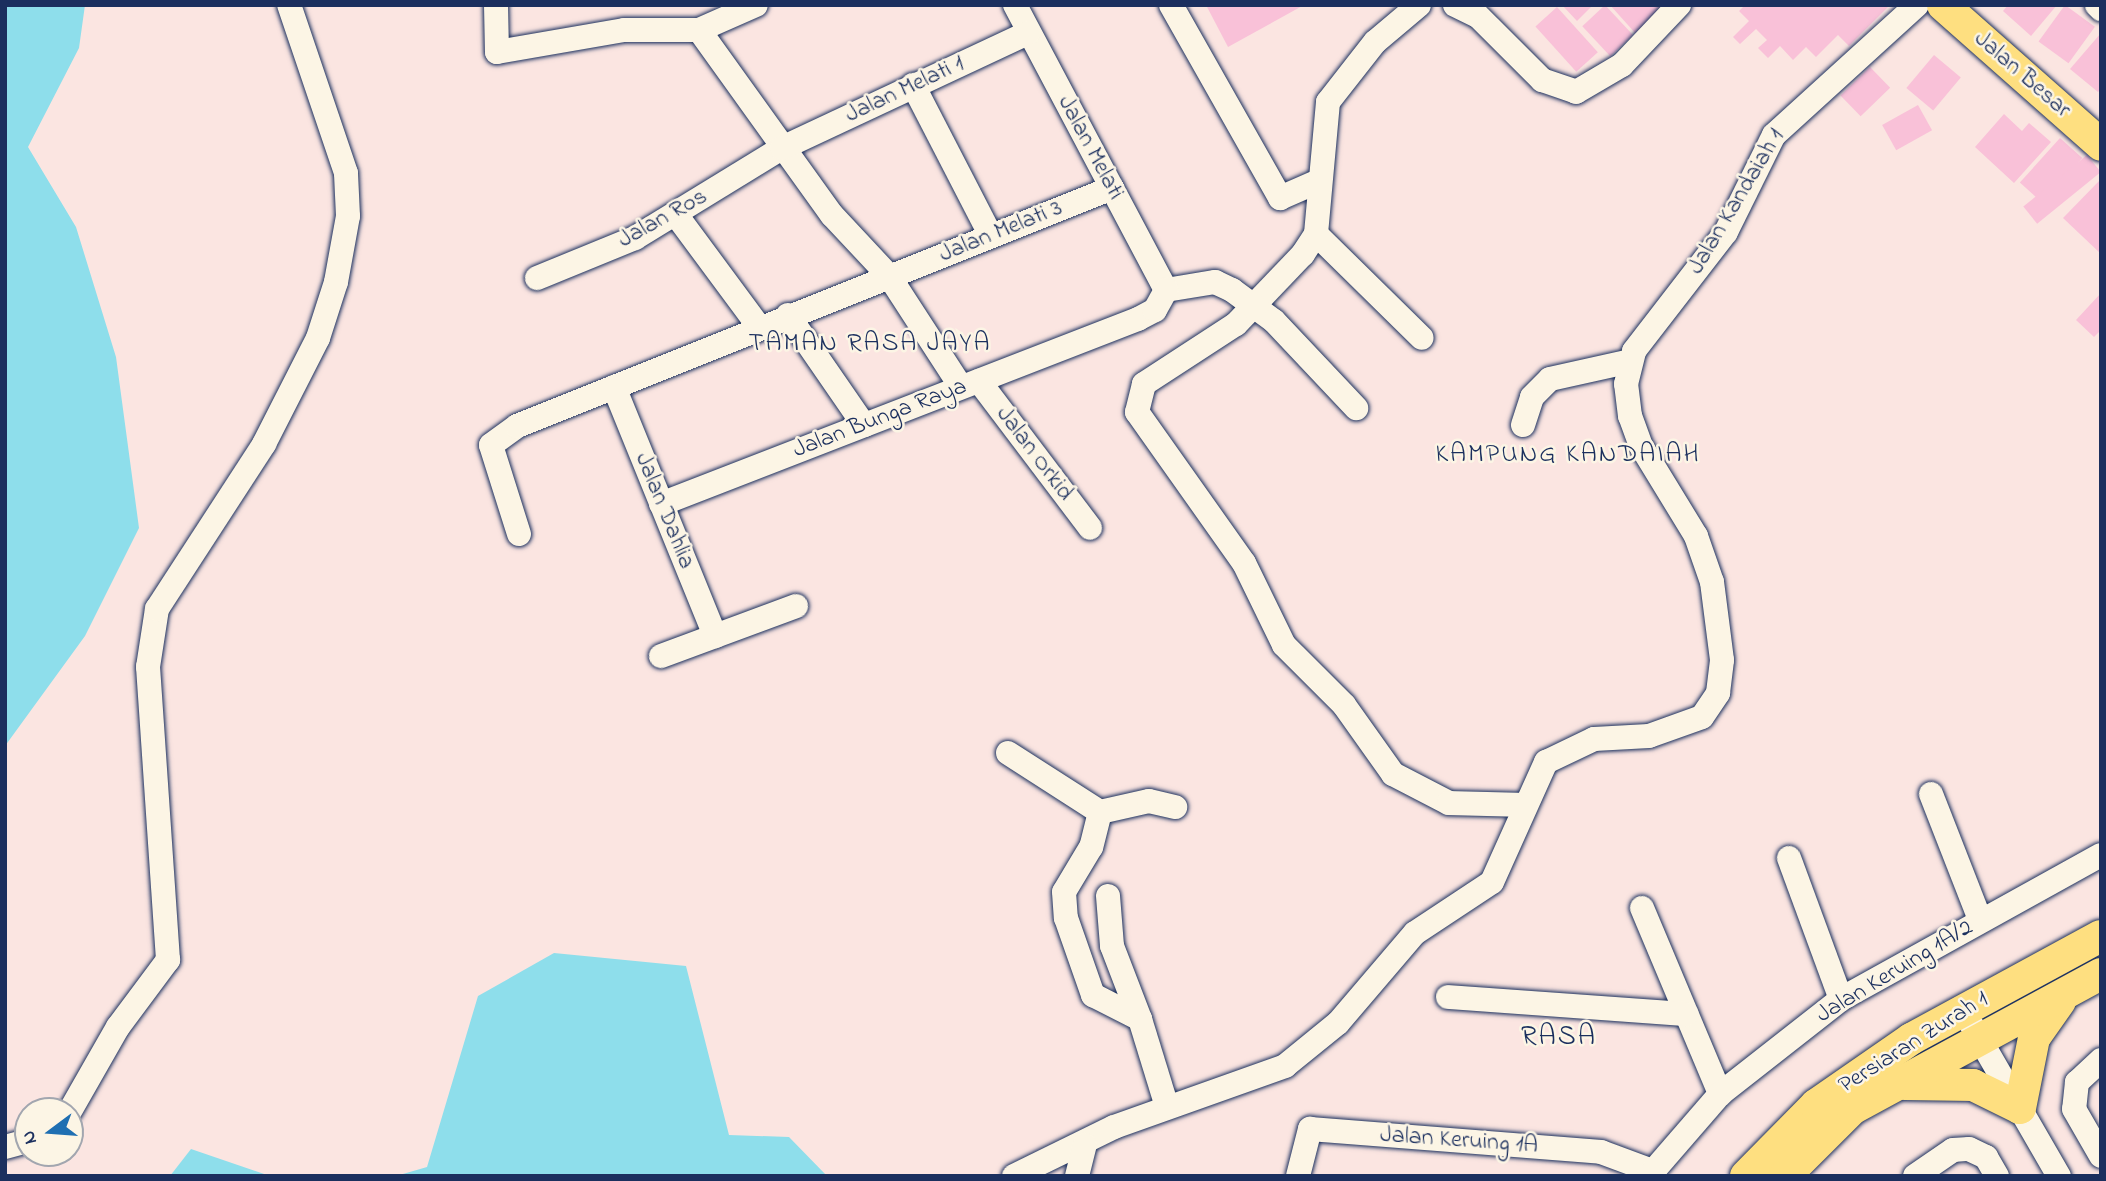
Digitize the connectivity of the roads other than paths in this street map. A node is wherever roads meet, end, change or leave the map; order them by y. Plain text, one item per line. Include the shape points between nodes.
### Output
1 (289, 5) edge
2 (496, 5) edge
3 (756, 5) edge
4 (1015, 5) edge
5 (1171, 5) edge
6 (1419, 5) edge
7 (1455, 5) edge
8 (1679, 5) edge
9 (1917, 5) edge
10 (1943, 5) edge
11 (1481, 10) edge
12 (699, 30) junction
13 (1028, 33) junction
14 (913, 85) junction
15 (2101, 145) edge
16 (782, 148) junction
17 (1318, 181) junction
18 (1112, 188) junction
19 (677, 216) junction
20 (1316, 234) junction
21 (991, 236) junction
22 (889, 276) junction
23 (537, 278) dead end
24 (1166, 290) junction
25 (1254, 306) junction
26 (788, 315) junction
27 (759, 327) junction
28 (1422, 338) dead end
29 (1632, 361) junction
30 (970, 384) junction
31 (614, 387) junction
32 (1356, 408) dead end
33 (864, 425) junction
34 (1523, 425) dead end
35 (661, 504) junction
36 (1090, 528) dead end
37 (519, 534) dead end
38 (796, 606) dead end
39 (715, 636) junction
40 (661, 656) dead end
41 (1008, 752) dead end
42 (1931, 794) dead end
43 (1525, 804) junction
44 (1175, 807) dead end
45 (1100, 812) junction
46 (2101, 855) edge
47 (1789, 858) dead end
48 (1108, 896) dead end
49 (1642, 908) dead end
50 (1980, 920) junction
51 (2101, 936) edge
52 (2101, 974) edge
53 (2065, 994) junction
54 (1448, 997) dead end
55 (1841, 999) junction
56 (1963, 1010) junction
57 (1686, 1014) junction
58 (1140, 1019) junction
59 (1981, 1039) junction
60 (2101, 1060) edge
61 (1894, 1085) junction
62 (1720, 1094) junction
63 (78, 1097) edge
64 (1167, 1107) junction
65 (2021, 1108) junction
66 (1085, 1145) junction
67 (2101, 1156) edge
68 (1650, 1174) edge
69 (1014, 1176) edge
70 (1077, 1176) edge
71 (1298, 1176) edge
72 (1746, 1176) edge
73 (1785, 1176) edge
74 (1915, 1176) edge
75 (1997, 1176) edge
76 (2059, 1176) edge

1 - 63 street via 346,173 348,216 336,282 318,338 264,444 156,609 148,667 168,960 118,1027
2 - 12 street via 497,52 624,30
3 - 12 street
4 - 13 street, Jalan Melati
5 - 17 street via 1280,198
6 - 17 street via 1351,67 1328,102
7 - 11 street
8 - 11 street via 1622,65 1576,92 1542,80
9 - 29 street, Jalan Kandaiah 1 via 1774,135 1726,232
10 - 15 main road, Jalan Besar
12 - 16 street, Jalan Orkid
13 - 14 street, Jalan Melati 1
13 - 18 street, Jalan Melati
14 - 16 street, Jalan Melati 1
14 - 21 street
16 - 19 street, Jalan Ros
16 - 22 street, Jalan Orkid
17 - 20 street
18 - 21 street, Jalan Melati 3
18 - 24 street, Jalan Melati
19 - 23 street, Jalan Ros
19 - 27 street
20 - 25 street
20 - 28 street
21 - 22 street, Jalan Melati 3
22 - 26 street, Jalan Melati 3
22 - 30 street, Jalan Orkid
24 - 25 street via 1214,282
24 - 30 street, Jalan Bunga Raya via 1146,314
25 - 32 street
25 - 43 street via 1144,384 1137,412 1145,431 1244,563 1284,645 1344,705 1393,774 1449,803
26 - 27 street, Jalan Melati 3
26 - 33 street
27 - 31 street, Jalan Melati 3
29 - 34 street via 1550,379 1532,397
29 - 43 street via 1626,384 1641,446 1696,536 1712,582 1722,660 1718,693 1702,717 1679,728 1594,738 1566,749 1534,779
30 - 33 street, Jalan Bunga Raya
30 - 36 street, Jalan Orkid
31 - 35 street, Jalan Dahlia
31 - 37 street, Jalan Melati 3 via 517,426 491,445
33 - 35 street, Jalan Bunga Raya
35 - 39 street, Jalan Dahlia
38 - 39 street
39 - 40 street
41 - 45 street
42 - 50 street
43 - 64 street via 1518,836 1492,882 1415,933 1306,1051 1285,1066
44 - 45 street via 1149,801
45 - 58 street via 1091,846 1064,892 1066,918 1093,995
46 - 50 street, Jalan Keruing 1A/2
47 - 55 street
48 - 58 street via 1112,946
49 - 57 street
50 - 55 street, Jalan Keruing 1A/2
51 - 56 main road, Persiaran Zurah 1
52 - 53 main road, Persiaran Zurah 1
53 - 59 main road, Persiaran Zurah 1
53 - 65 main road via 2034,1038
54 - 57 street
55 - 62 street, Jalan Keruing 1A/2
56 - 59 street
56 - 72 main road, Persiaran Zurah 1 via 1816,1105
57 - 62 street
58 - 64 street
59 - 61 main road, Persiaran Zurah 1
59 - 65 street
60 - 67 street via 2077,1082 2074,1109
61 - 65 main road via 1952,1081
61 - 73 main road, Persiaran Zurah 1 via 1852,1109
62 - 68 street, Jalan Keruing 1A/2
64 - 66 street
65 - 76 street
66 - 69 street
66 - 70 street
68 - 71 street, Jalan Keruing 1A via 1601,1152 1310,1129
74 - 75 street via 1953,1150 1986,1157

